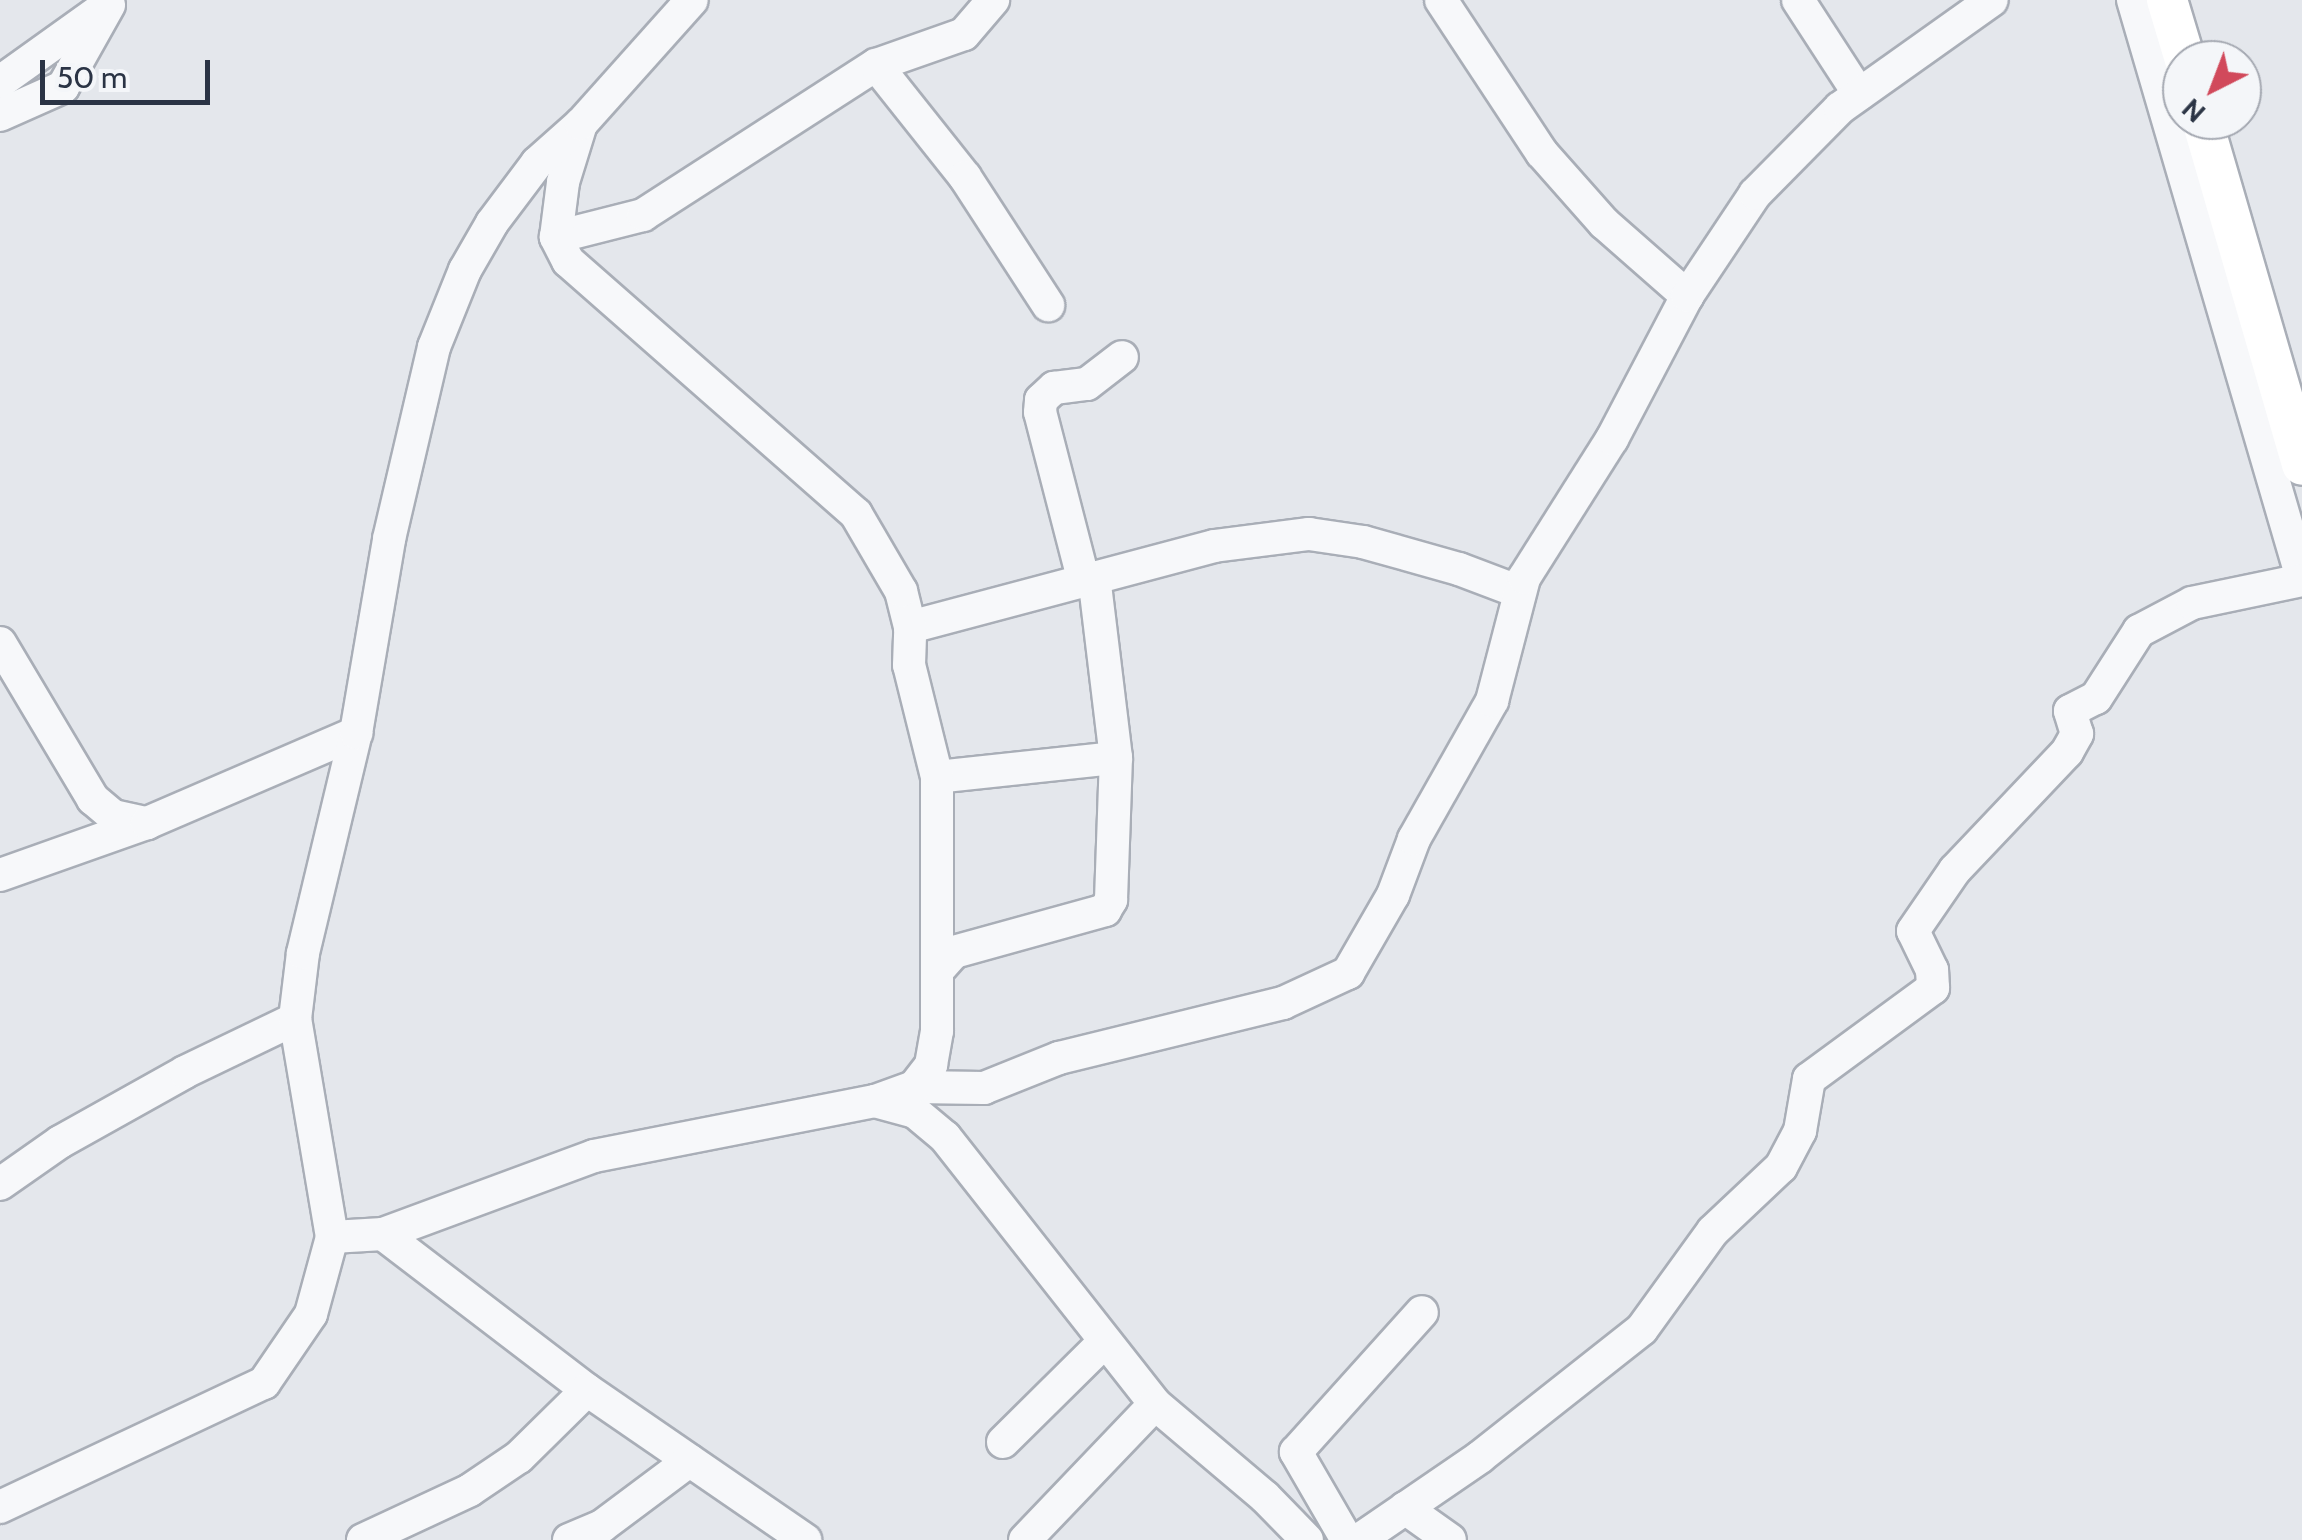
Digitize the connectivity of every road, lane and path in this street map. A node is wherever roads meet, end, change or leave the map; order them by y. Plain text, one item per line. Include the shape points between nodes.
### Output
1 (692, 0) edge
2 (993, 0) edge
3 (1441, 0) edge
4 (1798, 0) edge
5 (1992, 0) edge
6 (2133, 0) edge
7 (2167, 0) edge
8 (113, 2) edge
9 (2178, 40) edge
10 (876, 65) junction
11 (0, 82) edge
12 (1860, 94) junction
13 (0, 115) edge
14 (581, 124) junction
15 (2208, 140) edge
16 (556, 236) junction
17 (1687, 296) junction
18 (1048, 305) dead end
19 (1122, 357) dead end
20 (2302, 465) edge
21 (1088, 578) junction
22 (2302, 579) edge
23 (1520, 592) junction
24 (910, 627) junction
25 (0, 643) edge
26 (356, 733) junction
27 (1116, 758) junction
28 (936, 777) junction
29 (146, 823) junction
30 (0, 876) edge
31 (938, 970) junction
32 (295, 1020) junction
33 (927, 1087) junction
34 (875, 1101) junction
35 (945, 1136) junction
36 (0, 1184) edge
37 (383, 1234) junction
38 (332, 1236) junction
39 (1422, 1312) dead end
40 (1102, 1342) junction
41 (587, 1390) junction
42 (1155, 1404) junction
43 (1003, 1442) dead end
44 (689, 1461) junction
45 (0, 1508) edge
46 (1405, 1508) junction
47 (363, 1540) edge
48 (569, 1540) edge
49 (806, 1540) edge
50 (1024, 1540) edge
51 (1307, 1540) edge
52 (1347, 1540) edge
53 (1358, 1540) edge
54 (1450, 1540) edge

1 - 14 street
2 - 10 street via 964,34
3 - 17 street via 1542,153 1604,223
4 - 12 street
5 - 12 street
6 - 22 street
7 - 9 main road
8 - 11 street
8 - 13 street via 63,87
10 - 16 street via 643,215
10 - 18 street via 964,177
12 - 17 street via 1755,194
14 - 16 street
14 - 26 street via 537,163 492,222 434,347 386,556
15 - 20 main road
16 - 24 street via 568,260 856,514 901,592
17 - 23 street
19 - 21 street via 1087,384 1054,388 1041,400
21 - 23 street via 1214,546 1309,534 1440,563
21 - 24 street
21 - 27 street
22 - 46 street via 2192,603 2139,631 2096,698 2070,711 2077,734 2067,752 1955,870 1913,931 1932,970 1933,988 1809,1079 1800,1131 1781,1167 1713,1231 1642,1329
23 - 33 street via 1492,700 1348,973 1283,1003 1059,1058 984,1088
24 - 28 street via 909,665
25 - 29 street via 93,799 113,816
26 - 29 street
26 - 32 street via 303,953
27 - 28 street
27 - 31 street via 1106,910 954,952
28 - 31 street
29 - 30 street
31 - 33 street
32 - 36 street via 185,1072
32 - 38 street
33 - 34 street
33 - 35 street
34 - 35 street via 915,1112
34 - 37 street via 594,1156
35 - 40 street
37 - 38 street
37 - 41 street
38 - 45 street via 310,1314 264,1383
39 - 52 street via 1296,1452
40 - 42 street
40 - 43 street
41 - 44 street
41 - 47 street via 518,1457 470,1490
42 - 50 street
42 - 51 street
44 - 48 street via 602,1526
44 - 49 street
46 - 53 street
46 - 54 street

